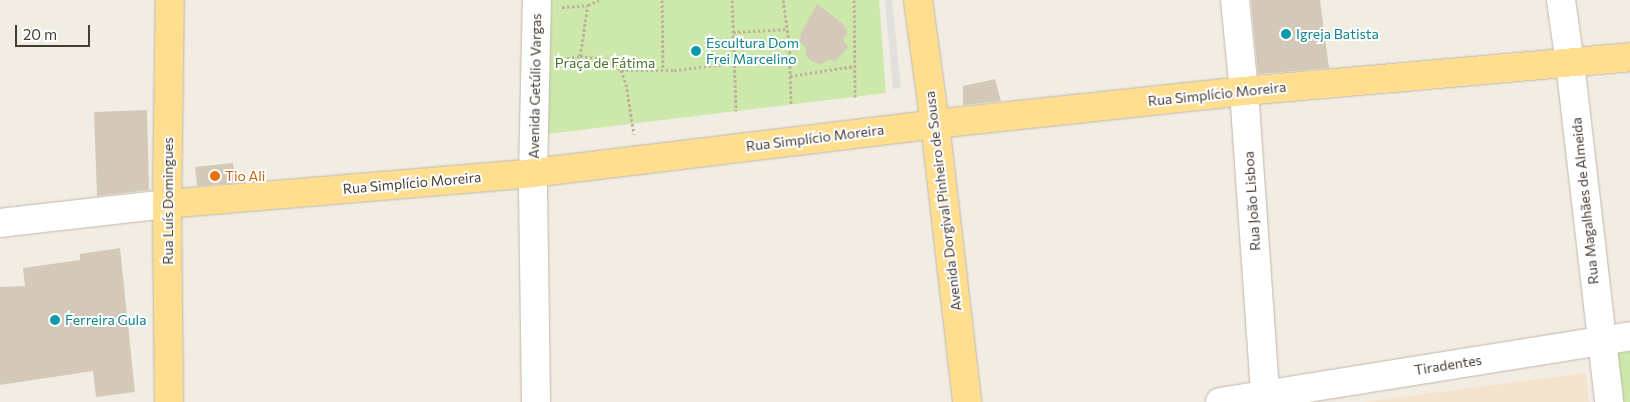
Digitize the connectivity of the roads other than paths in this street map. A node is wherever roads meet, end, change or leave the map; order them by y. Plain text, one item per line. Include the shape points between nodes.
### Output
1 (170, 0) edge
2 (918, 0) edge
3 (1235, 0) edge
4 (1561, 0) edge
5 (549, 4) edge
6 (1630, 57) edge
7 (1570, 62) junction
8 (1244, 91) junction
9 (935, 124) junction
10 (533, 173) junction
11 (167, 204) junction
12 (0, 223) edge
13 (1630, 336) edge
14 (1600, 340) junction
15 (1266, 398) edge
16 (169, 402) edge
17 (536, 402) edge
18 (967, 402) edge
19 (1220, 402) edge
20 (1608, 402) edge

1 - 11 main road, Rua Luís Domingues
2 - 9 main road, Avenida Dorgival Pinheiro de Sousa
3 - 8 street, Rua João Lisboa
4 - 7 street, Rua Magalhães de Almeida
5 - 10 street, Avenida Getúlio Vargas
6 - 7 main road, Rua Simplício Moreira
7 - 8 main road, Rua Simplício Moreira
7 - 14 street, Rua Magalhães de Almeida
8 - 9 main road, Rua Simplício Moreira
8 - 15 street, Rua João Lisboa
9 - 10 main road, Rua Simplício Moreira
9 - 18 main road, Avenida Dorgival Pinheiro de Sousa
10 - 11 main road, Rua Simplício Moreira
10 - 17 street, Avenida Getúlio Vargas
11 - 12 street, Rua Simplício Moreira
11 - 16 main road, Rua Luís Domingues
13 - 14 street, Tiradentes
14 - 15 street, Tiradentes
14 - 20 street, Rua Magalhães de Almeida
15 - 19 street, Tiradentes

